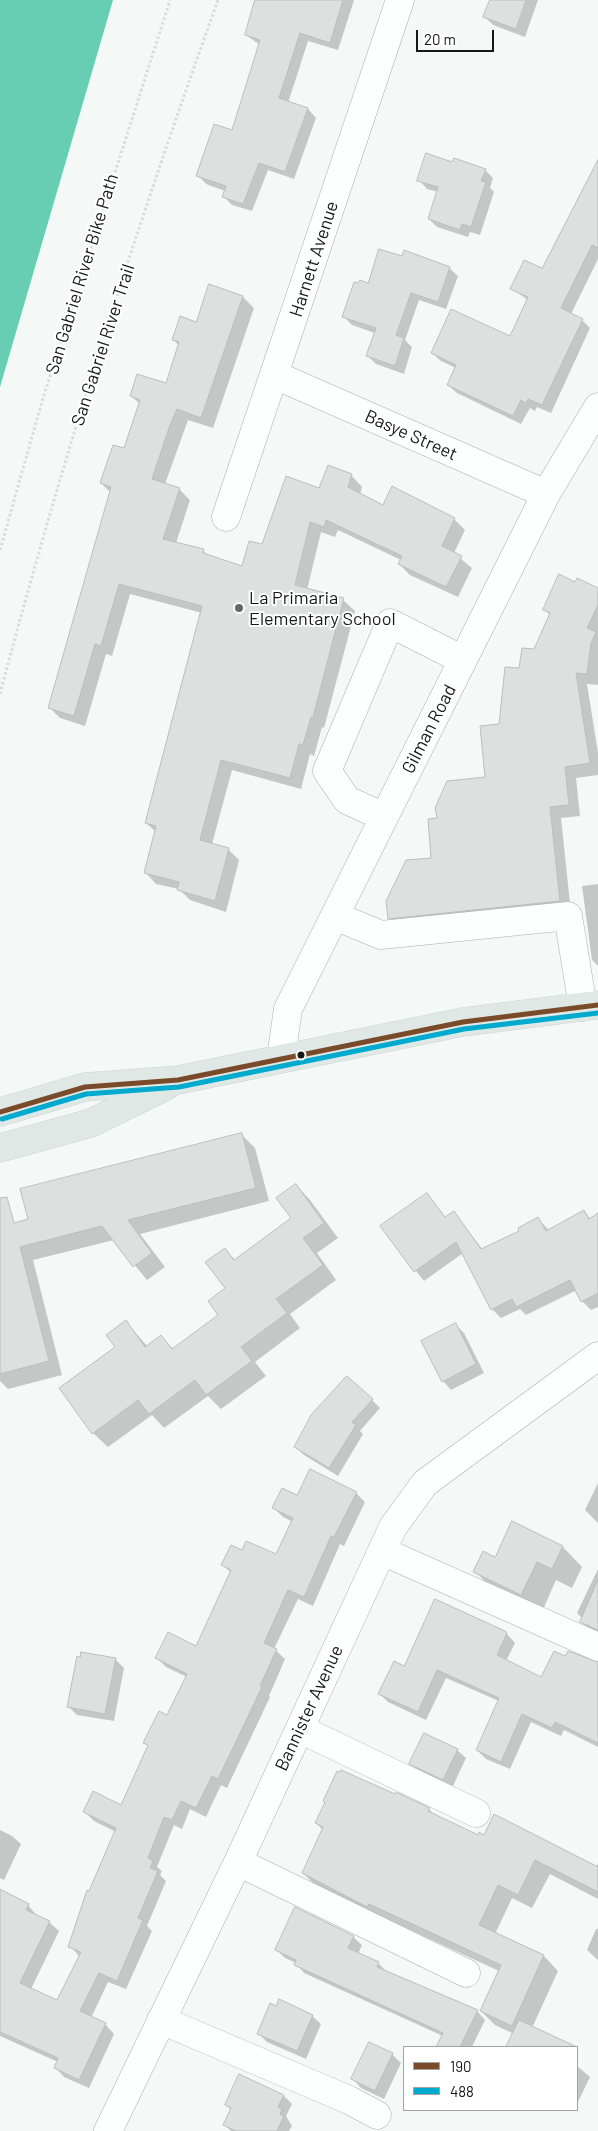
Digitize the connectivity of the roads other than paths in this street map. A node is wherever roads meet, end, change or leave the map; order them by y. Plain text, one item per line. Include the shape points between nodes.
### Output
1 (400, 0) edge
2 (276, 375) junction
3 (598, 407) edge
4 (546, 494) junction
5 (226, 517) dead end
6 (463, 660) junction
7 (384, 817) junction
8 (335, 916) junction
9 (590, 1006) edge
10 (281, 1058) junction
11 (178, 1080) junction
12 (0, 1112) edge
13 (0, 1148) edge
14 (598, 1356) edge
15 (382, 1551) junction
16 (598, 1647) edge
17 (300, 1729) junction
18 (476, 1814) dead end
19 (238, 1862) junction
20 (466, 1974) dead end
21 (161, 2020) junction
22 (377, 2115) dead end
23 (108, 2131) edge

1 - 2 street, Harnett Avenue
2 - 4 street, Basye Street
2 - 5 street, Harnett Avenue
3 - 4 street, Gilman Road
4 - 6 street, Gilman Road
6 - 7 street, Gilman Road
6 - 7 street via 390,623 327,771 347,800
7 - 8 street, Gilman Road
8 - 9 street via 382,935 568,916
8 - 10 street, Gilman Road via 288,1009
9 - 10 main road via 491,1017
10 - 11 main road
11 - 12 main road via 85,1087
11 - 13 main road via 91,1123
14 - 15 street, Bannister Avenue via 425,1483 393,1527
15 - 16 street
15 - 17 street, Bannister Avenue
17 - 18 street
17 - 19 street, Bannister Avenue
19 - 20 street
19 - 21 street, Bannister Avenue
21 - 22 street
21 - 23 street, Bannister Avenue

